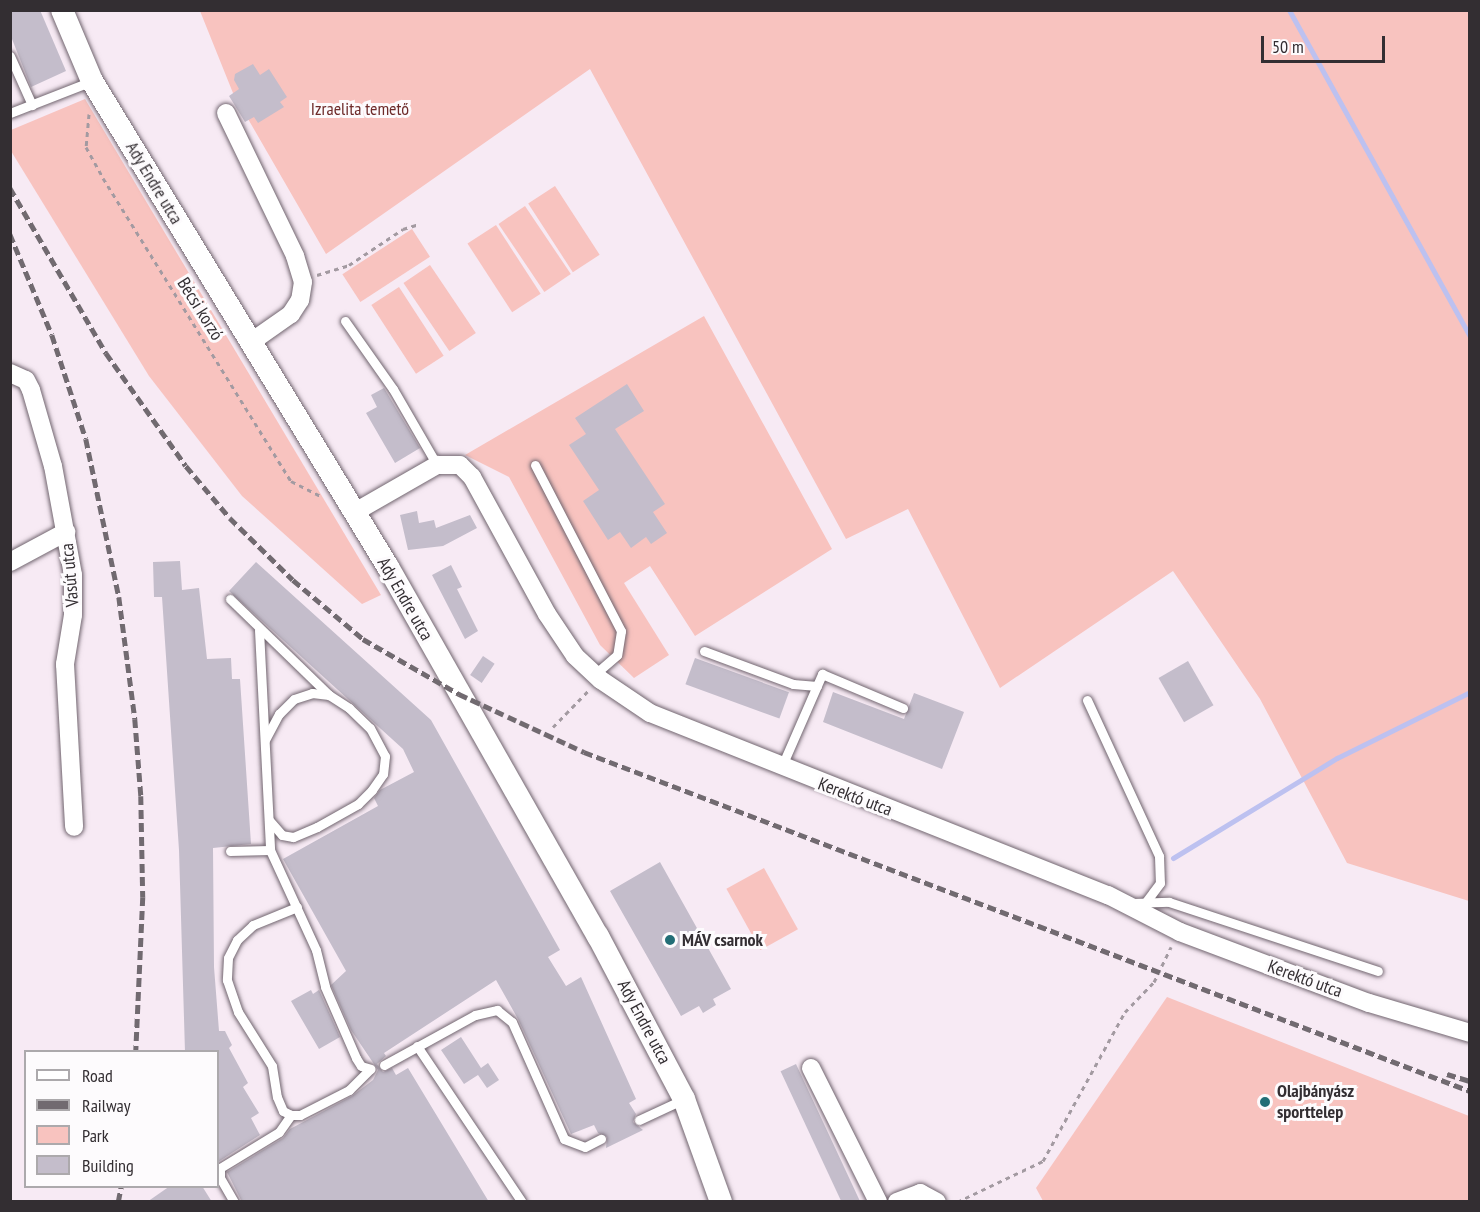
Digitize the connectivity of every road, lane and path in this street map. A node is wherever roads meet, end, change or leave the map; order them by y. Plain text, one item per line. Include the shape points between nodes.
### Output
1 (62, 10) edge
2 (10, 56) edge
3 (92, 81) junction
4 (32, 105) junction
5 (10, 113) edge
6 (226, 113) dead end
7 (419, 224) dead end
8 (303, 282) junction
9 (345, 321) dead end
10 (251, 342) junction
11 (10, 373) edge
12 (437, 465) junction
13 (535, 465) dead end
14 (323, 497) dead end
15 (355, 513) junction
16 (66, 532) junction
17 (10, 562) edge
18 (230, 599) dead end
19 (259, 630) junction
20 (704, 651) dead end
21 (597, 677) junction
22 (816, 686) junction
23 (329, 695) junction
24 (1086, 700) dead end
25 (903, 708) dead end
26 (552, 727) dead end
27 (264, 742) junction
28 (781, 768) junction
29 (268, 818) junction
30 (74, 827) dead end
31 (270, 850) junction
32 (230, 852) dead end
33 (1136, 903) junction
34 (297, 908) junction
35 (1180, 932) junction
36 (1378, 970) dead end
37 (1470, 1033) edge
38 (417, 1046) junction
39 (384, 1065) dead end
40 (810, 1068) dead end
41 (684, 1099) junction
42 (291, 1115) junction
43 (639, 1120) dead end
44 (601, 1139) dead end
45 (234, 1202) edge
46 (522, 1202) edge
47 (722, 1202) edge
48 (878, 1202) edge
49 (897, 1202) edge
50 (937, 1202) edge
51 (957, 1202) edge

1 - 3 street, Ady Endre utca
2 - 4 lane
3 - 4 lane
3 - 10 street, Ady Endre utca
3 - 14 path, Bécsi korzó via 86,147 103,178 291,481
4 - 5 lane
6 - 8 street via 295,256
7 - 8 path via 403,229 349,265
8 - 10 street via 300,300 291,314
9 - 12 lane via 393,389
10 - 15 street, Ady Endre utca
11 - 16 street, Vasút utca via 18,374 31,390 53,466
12 - 15 street
12 - 21 street, Kerektó utca via 453,463 472,477 557,631
13 - 21 lane via 621,631 617,655
15 - 41 street, Ady Endre utca via 592,926
16 - 17 street
16 - 30 street, Vasút utca via 75,596 65,664
18 - 19 lane
19 - 23 lane
19 - 27 lane
20 - 22 lane via 793,684
21 - 26 path
21 - 28 street, Kerektó utca via 650,713
22 - 25 lane via 822,674
22 - 28 lane
23 - 27 lane via 312,693 294,699 279,714
23 - 29 lane via 349,708 381,743 386,756 383,774 358,804 293,837 275,831
24 - 33 lane via 1160,856 1160,883
27 - 29 lane
28 - 33 street, Kerektó utca
29 - 31 lane
31 - 32 lane
31 - 34 lane
33 - 35 street, Kerektó utca
33 - 36 lane via 1169,902
34 - 42 lane via 253,926 237,940 228,958 227,980 238,1012 272,1066 283,1111
34 - 42 lane via 356,1058 370,1069 349,1090 300,1115
35 - 37 street, Kerektó utca via 1369,1003
35 - 51 path via 1154,982 1125,1012 1043,1161
38 - 39 lane
38 - 44 lane via 474,1015 497,1011 506,1015 564,1139 585,1147
38 - 46 lane
40 - 48 street
41 - 43 lane
41 - 47 street, Ady Endre utca
42 - 45 lane via 279,1132 220,1168 220,1178
49 - 50 street via 920,1193

